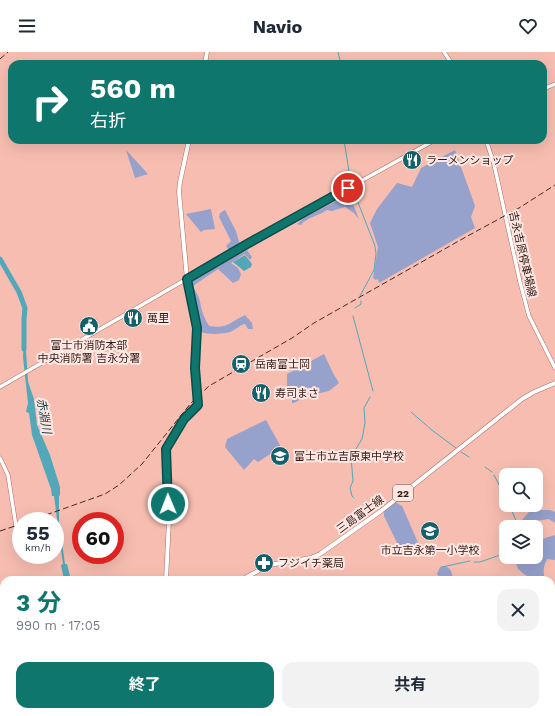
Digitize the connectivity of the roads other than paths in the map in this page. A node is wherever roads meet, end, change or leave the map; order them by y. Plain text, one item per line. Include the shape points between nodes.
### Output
1 (188, 144) edge
2 (428, 144) edge
3 (487, 144) edge
4 (187, 279) junction
5 (555, 368) edge
6 (555, 383) edge
7 (0, 387) edge
8 (0, 458) edge
9 (14, 512) edge
10 (166, 576) edge
11 (248, 576) edge

1 - 4 main road via 179,192
2 - 4 street
3 - 5 street, 吉永吉原停車場線 via 528,316
4 - 7 street
4 - 10 main road via 197,328 195,368 198,405 184,419 166,449 170,520
6 - 11 main road, 三島富士線 / 22 via 522,399 381,511 320,554 311,558 269,564
8 - 9 street via 8,475

